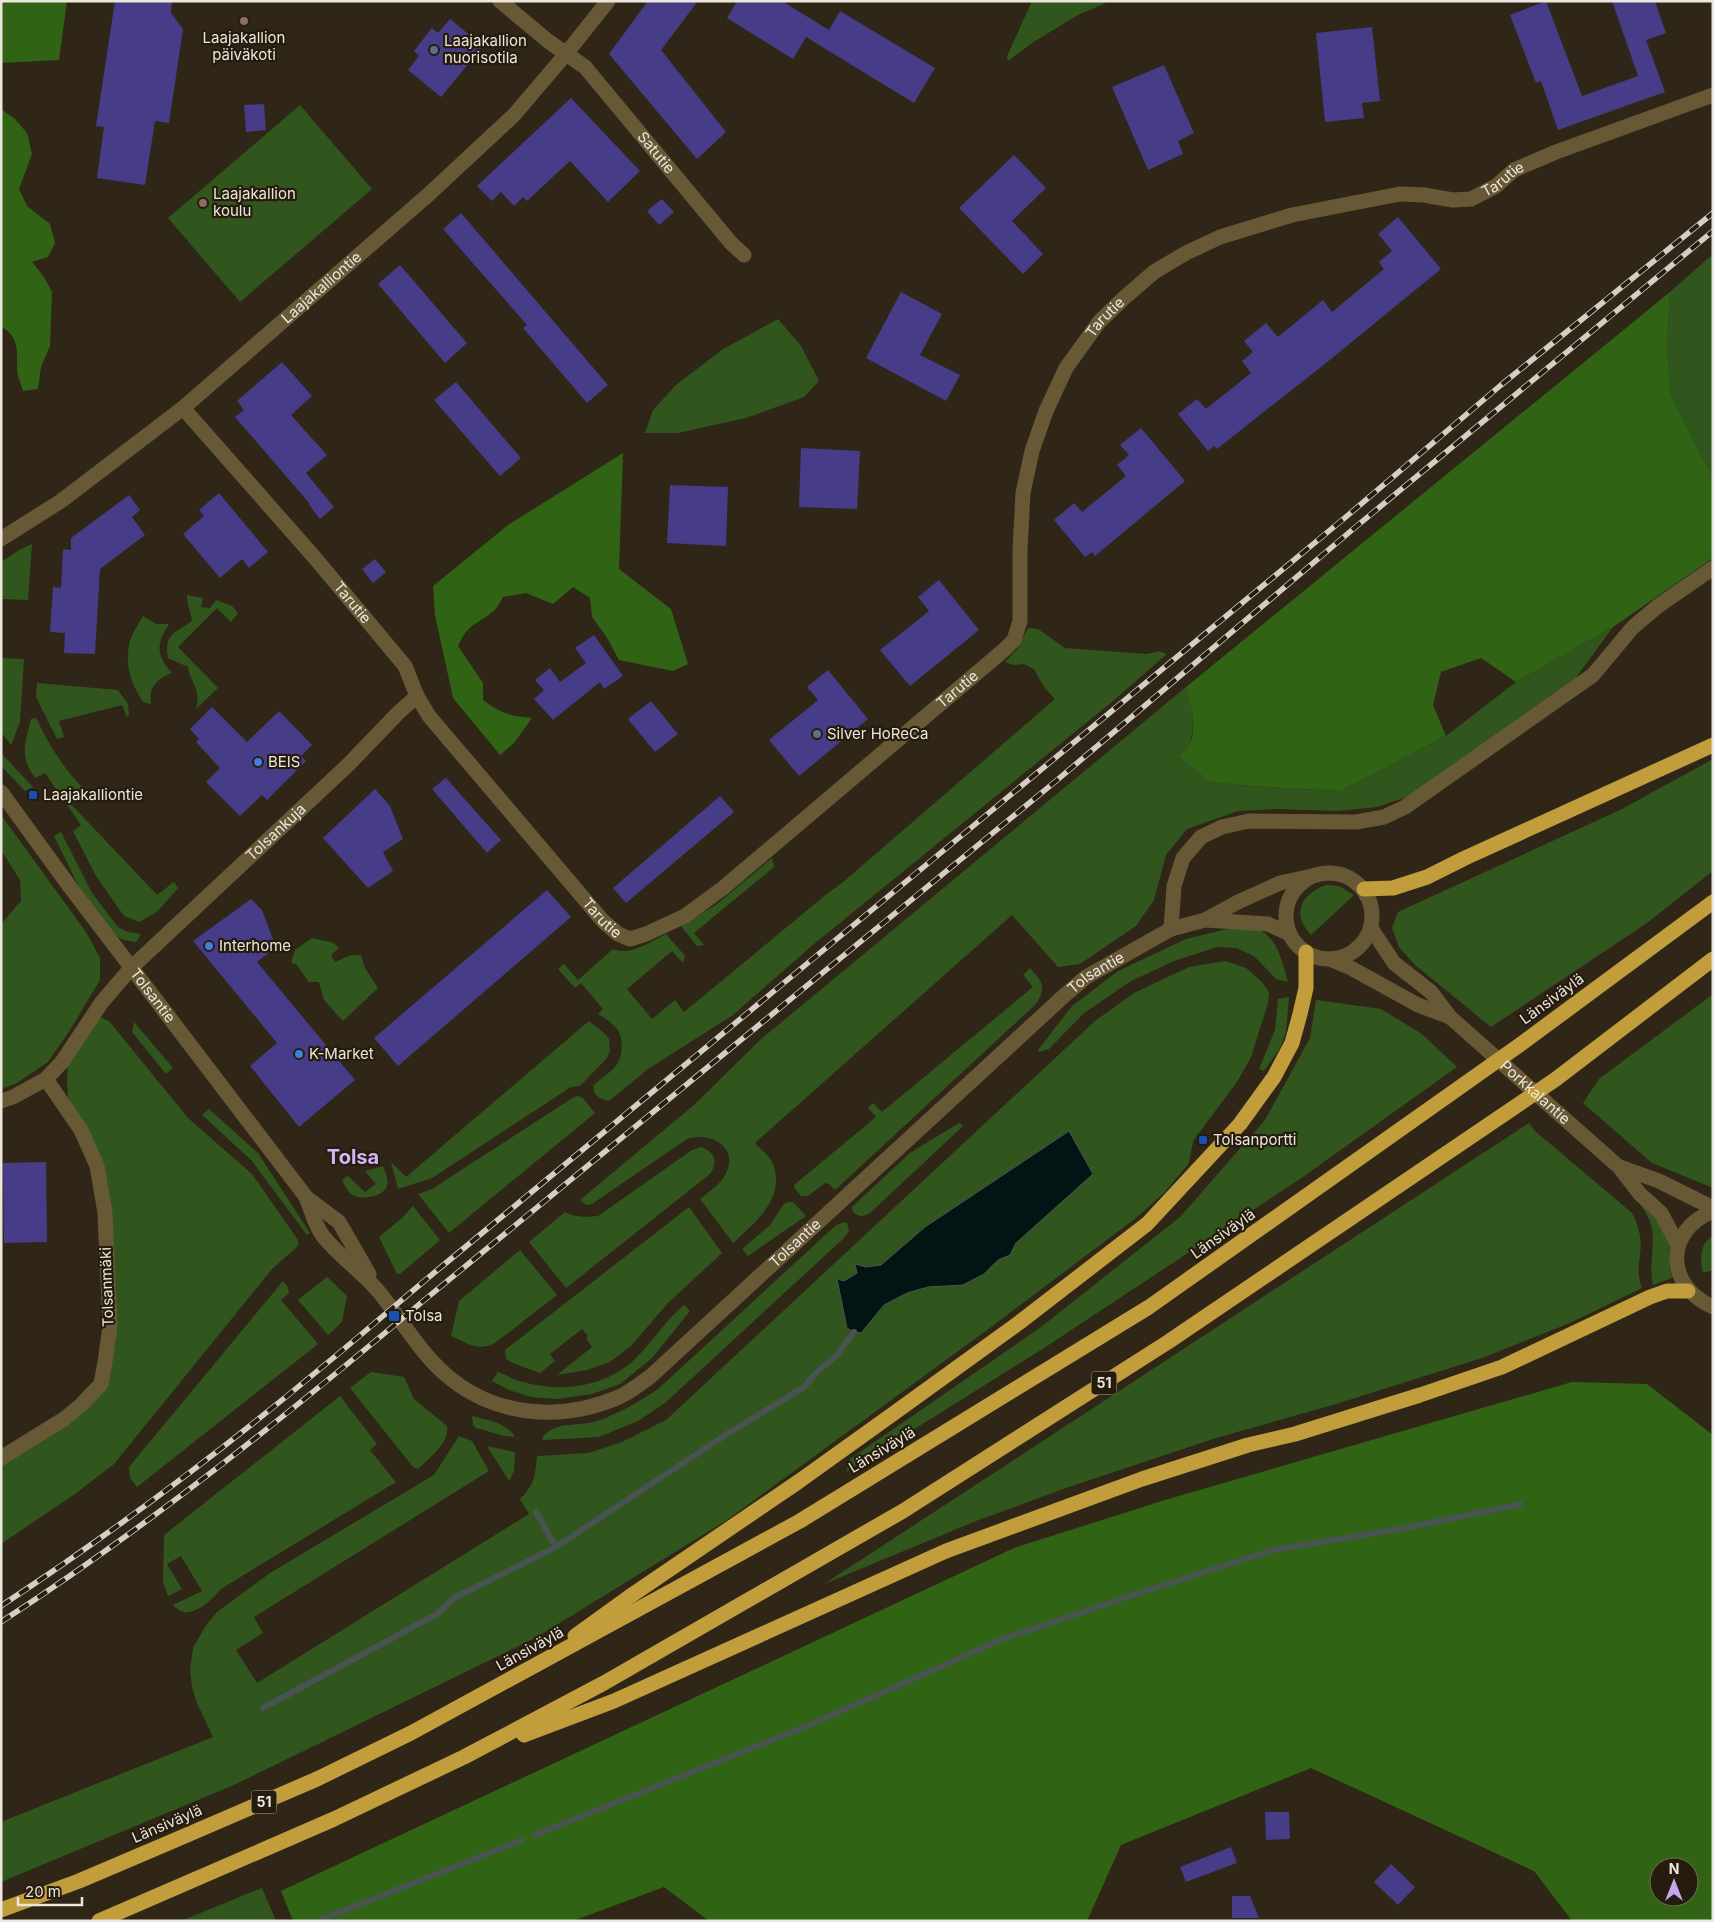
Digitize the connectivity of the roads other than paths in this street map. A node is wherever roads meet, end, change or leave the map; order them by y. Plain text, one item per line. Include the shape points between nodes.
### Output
1 (500, 1) edge
2 (608, 1) edge
3 (566, 55) junction
4 (1713, 96) edge
5 (744, 255) dead end
6 (183, 408) junction
7 (1, 539) edge
8 (1713, 568) edge
9 (418, 696) junction
10 (1713, 745) edge
11 (1, 792) edge
12 (1312, 876) junction
13 (1364, 890) junction
14 (1713, 902) edge
15 (1205, 920) junction
16 (1371, 928) junction
17 (1171, 929) junction
18 (1290, 934) junction
19 (1306, 952) junction
20 (1329, 959) junction
21 (1713, 959) edge
22 (132, 967) junction
23 (1450, 1017) junction
24 (46, 1079) junction
25 (1, 1101) edge
26 (1619, 1167) junction
27 (306, 1198) junction
28 (1713, 1210) edge
29 (1678, 1245) junction
30 (378, 1291) junction
31 (1688, 1291) junction
32 (1713, 1307) edge
33 (1, 1458) edge
34 (519, 1676) junction
35 (464, 1757) junction
36 (1, 1910) edge
37 (98, 1921) edge

1 - 3 street, Satutie
2 - 3 street, Laajakalliontie
3 - 5 street, Satutie via 585,68
3 - 6 street, Laajakalliontie via 482,146
4 - 9 street, Tarutie via 1556,152 1514,170 1496,186 1471,198 1453,200 1400,194 1292,215 1220,237 1154,272 1099,322 1066,368 1046,411 1032,451 1023,493 1020,621 1014,640 685,916 630,938 618,934 603,922 429,716
6 - 7 street, Laajakalliontie via 61,500
6 - 9 street, Tarutie via 315,558 404,666
8 - 17 street via 1633,627 1593,675 1405,807 1384,817 1356,822 1248,821 1222,827 1201,837 1183,858 1174,886
9 - 22 street, Tolsankuja
10 - 13 highway via 1427,877 1393,888
11 - 22 street, Tolsantie
12 - 13 street via 1335,872 1349,877
12 - 15 street, Tolsantie via 1262,891
12 - 18 street via 1299,884 1290,896 1286,911
13 - 16 street via 1371,903
14 - 34 highway, Länsiväylä / 51 via 1513,1050 1149,1307 800,1521
15 - 17 street, Tolsantie
15 - 18 street, Tolsantie via 1268,924
16 - 20 street via 1357,949 1344,957
16 - 23 street, Porkkalantie via 1394,963 1431,992
17 - 30 street, Tolsantie via 1086,977 651,1376 621,1396 587,1408 532,1413 475,1395 444,1373
18 - 19 street
19 - 20 street
19 - 34 highway via 1306,988 1300,1014 1292,1043 1274,1077 1240,1124 1147,1224 1020,1322 852,1444
20 - 23 street, Porkkalantie via 1418,1005
21 - 35 highway, 51 via 1556,1079 1135,1363 895,1516 604,1683
22 - 24 street, Tolsankuja
22 - 27 street, Tolsantie
23 - 26 street, Porkkalantie
24 - 25 street, Tolsankuja
24 - 33 street, Tolsanmäki via 81,1130 98,1166 105,1214 110,1326 106,1362 101,1384 81,1405
26 - 28 street, Porkkalantie via 1659,1181
26 - 29 street, Porkkalantie via 1661,1214
27 - 30 street, Tolsantie via 322,1235
27 - 30 street, Tolsantie via 339,1222
28 - 29 street via 1687,1229
29 - 31 street via 1676,1261
31 - 32 street
31 - 35 highway via 1666,1291 1650,1297 1502,1367 1142,1479 946,1551 614,1700
34 - 36 highway, Länsiväylä / 51 via 317,1779 79,1881
35 - 37 highway, 51 via 334,1819

